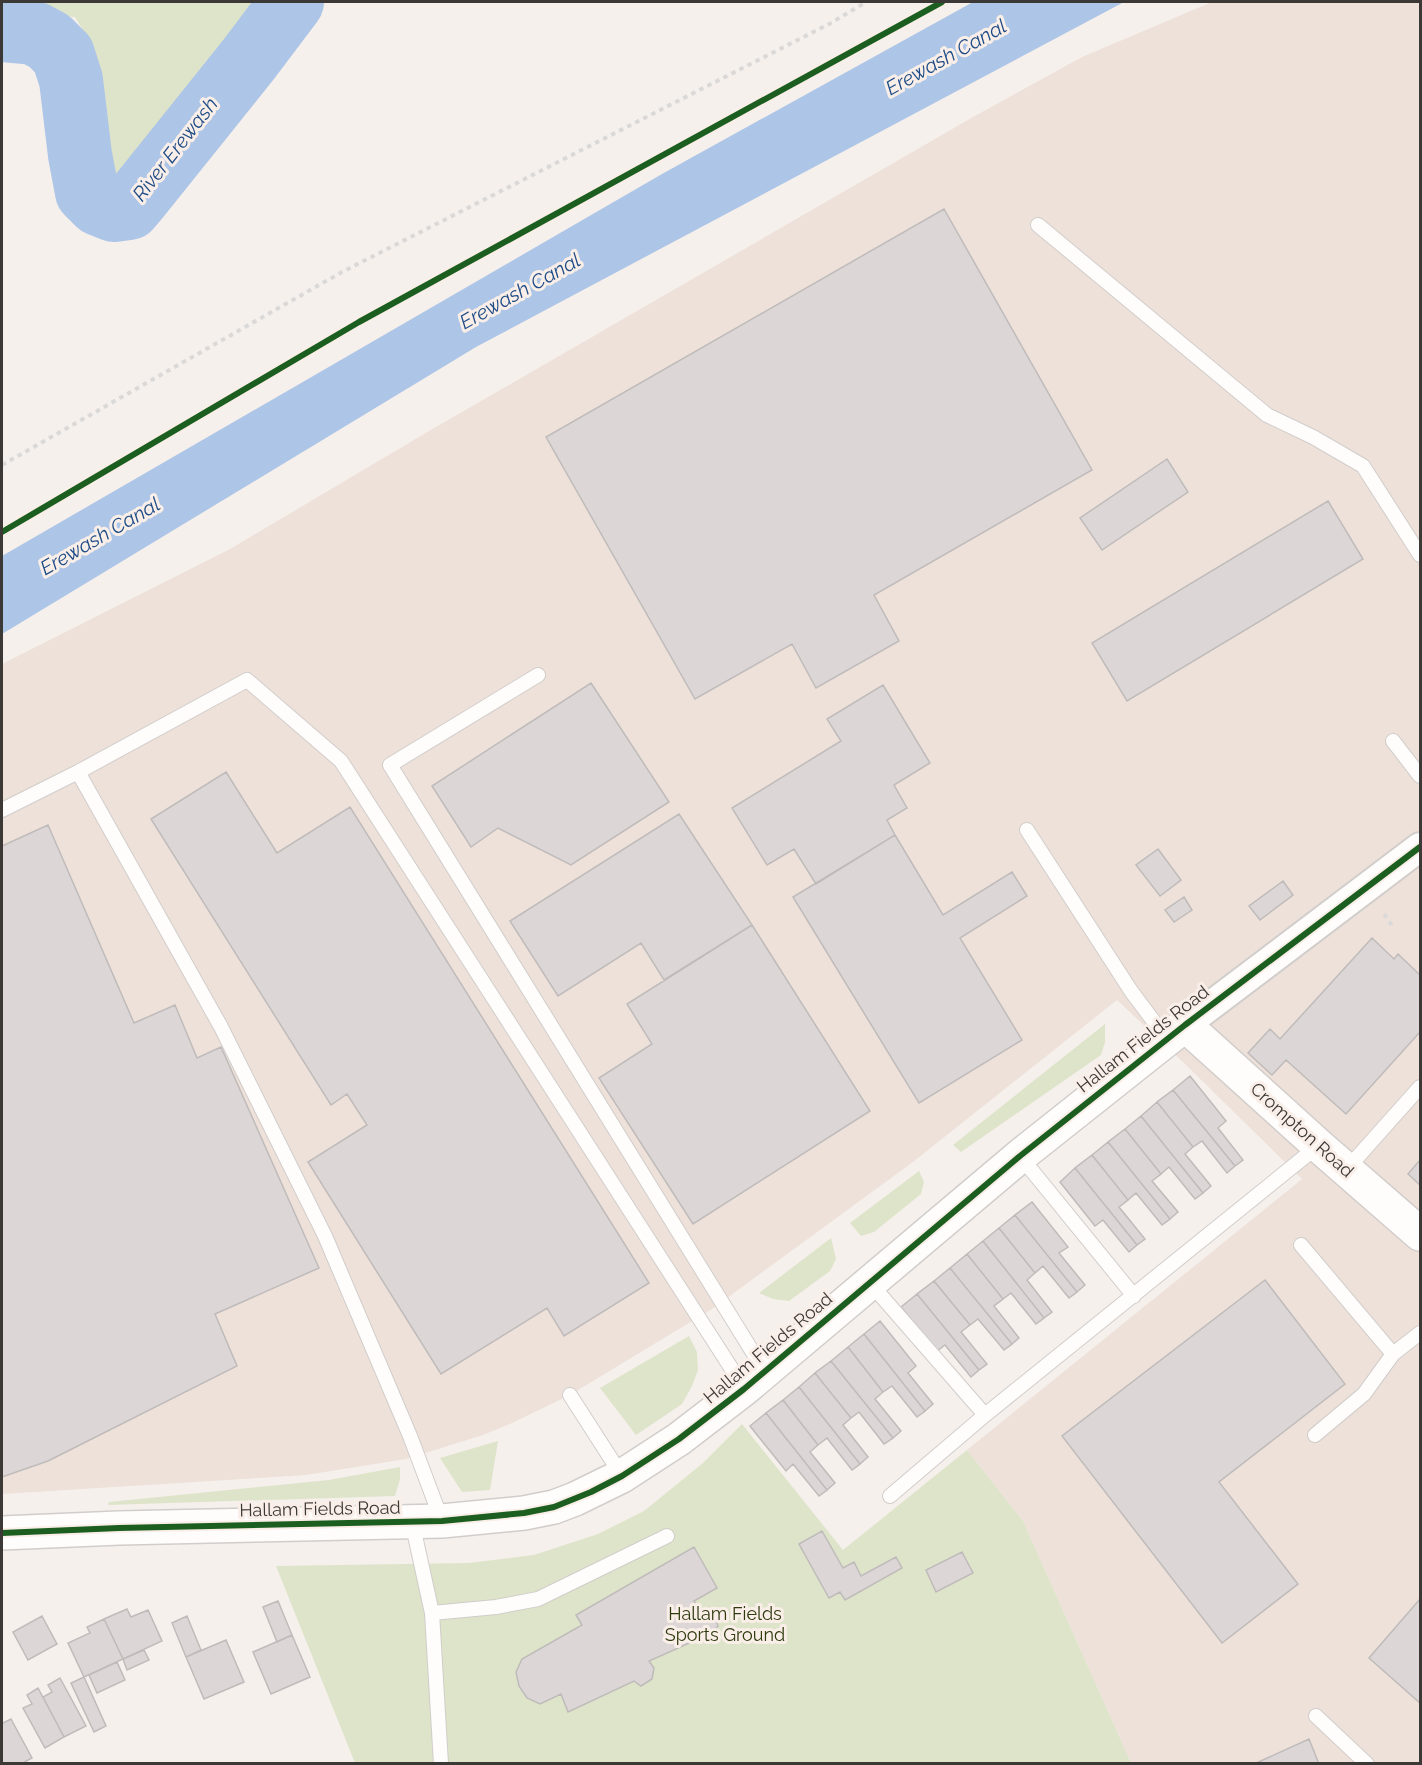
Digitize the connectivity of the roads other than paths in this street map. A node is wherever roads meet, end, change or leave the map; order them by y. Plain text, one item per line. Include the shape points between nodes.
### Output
1 (1038, 225) dead end
2 (1420, 555) edge
3 (538, 675) dead end
4 (1394, 741) dead end
5 (78, 772) junction
6 (1420, 776) edge
7 (2, 810) edge
8 (1027, 830) dead end
9 (1420, 847) edge
10 (1176, 1032) junction
11 (1420, 1087) edge
12 (1318, 1146) junction
13 (1020, 1156) junction
14 (1346, 1170) junction
15 (1420, 1234) edge
16 (1300, 1245) dead end
17 (870, 1282) junction
18 (1134, 1296) junction
19 (1420, 1333) edge
20 (1393, 1354) junction
21 (755, 1381) junction
22 (570, 1395) dead end
23 (985, 1415) junction
24 (1315, 1435) dead end
25 (622, 1476) junction
26 (890, 1496) dead end
27 (427, 1522) junction
28 (2, 1533) edge
29 (667, 1536) dead end
30 (432, 1613) junction
31 (1316, 1716) dead end
32 (441, 1764) edge
33 (1367, 1764) edge

1 - 2 lane via 1267,415 1364,466
3 - 21 lane via 390,765
4 - 6 lane
5 - 7 lane
5 - 21 lane via 247,681 341,761
5 - 27 lane via 221,1027 325,1236 410,1436
8 - 10 lane via 1131,991
9 - 10 street, Hallam Fields Road
10 - 12 street, Crompton Road
10 - 13 street, Hallam Fields Road
11 - 14 lane
12 - 14 street, Crompton Road
12 - 18 lane
13 - 17 street, Hallam Fields Road
13 - 18 lane
14 - 15 street, Crompton Road
16 - 20 lane
17 - 21 street, Hallam Fields Road
17 - 23 lane
18 - 23 lane
19 - 20 lane
20 - 24 lane via 1364,1394
21 - 25 street, Hallam Fields Road via 679,1439
22 - 25 lane
23 - 26 lane
25 - 27 street, Hallam Fields Road via 554,1507
27 - 28 street, Hallam Fields Road
27 - 30 lane
29 - 30 lane via 538,1599
30 - 32 lane
31 - 33 lane

